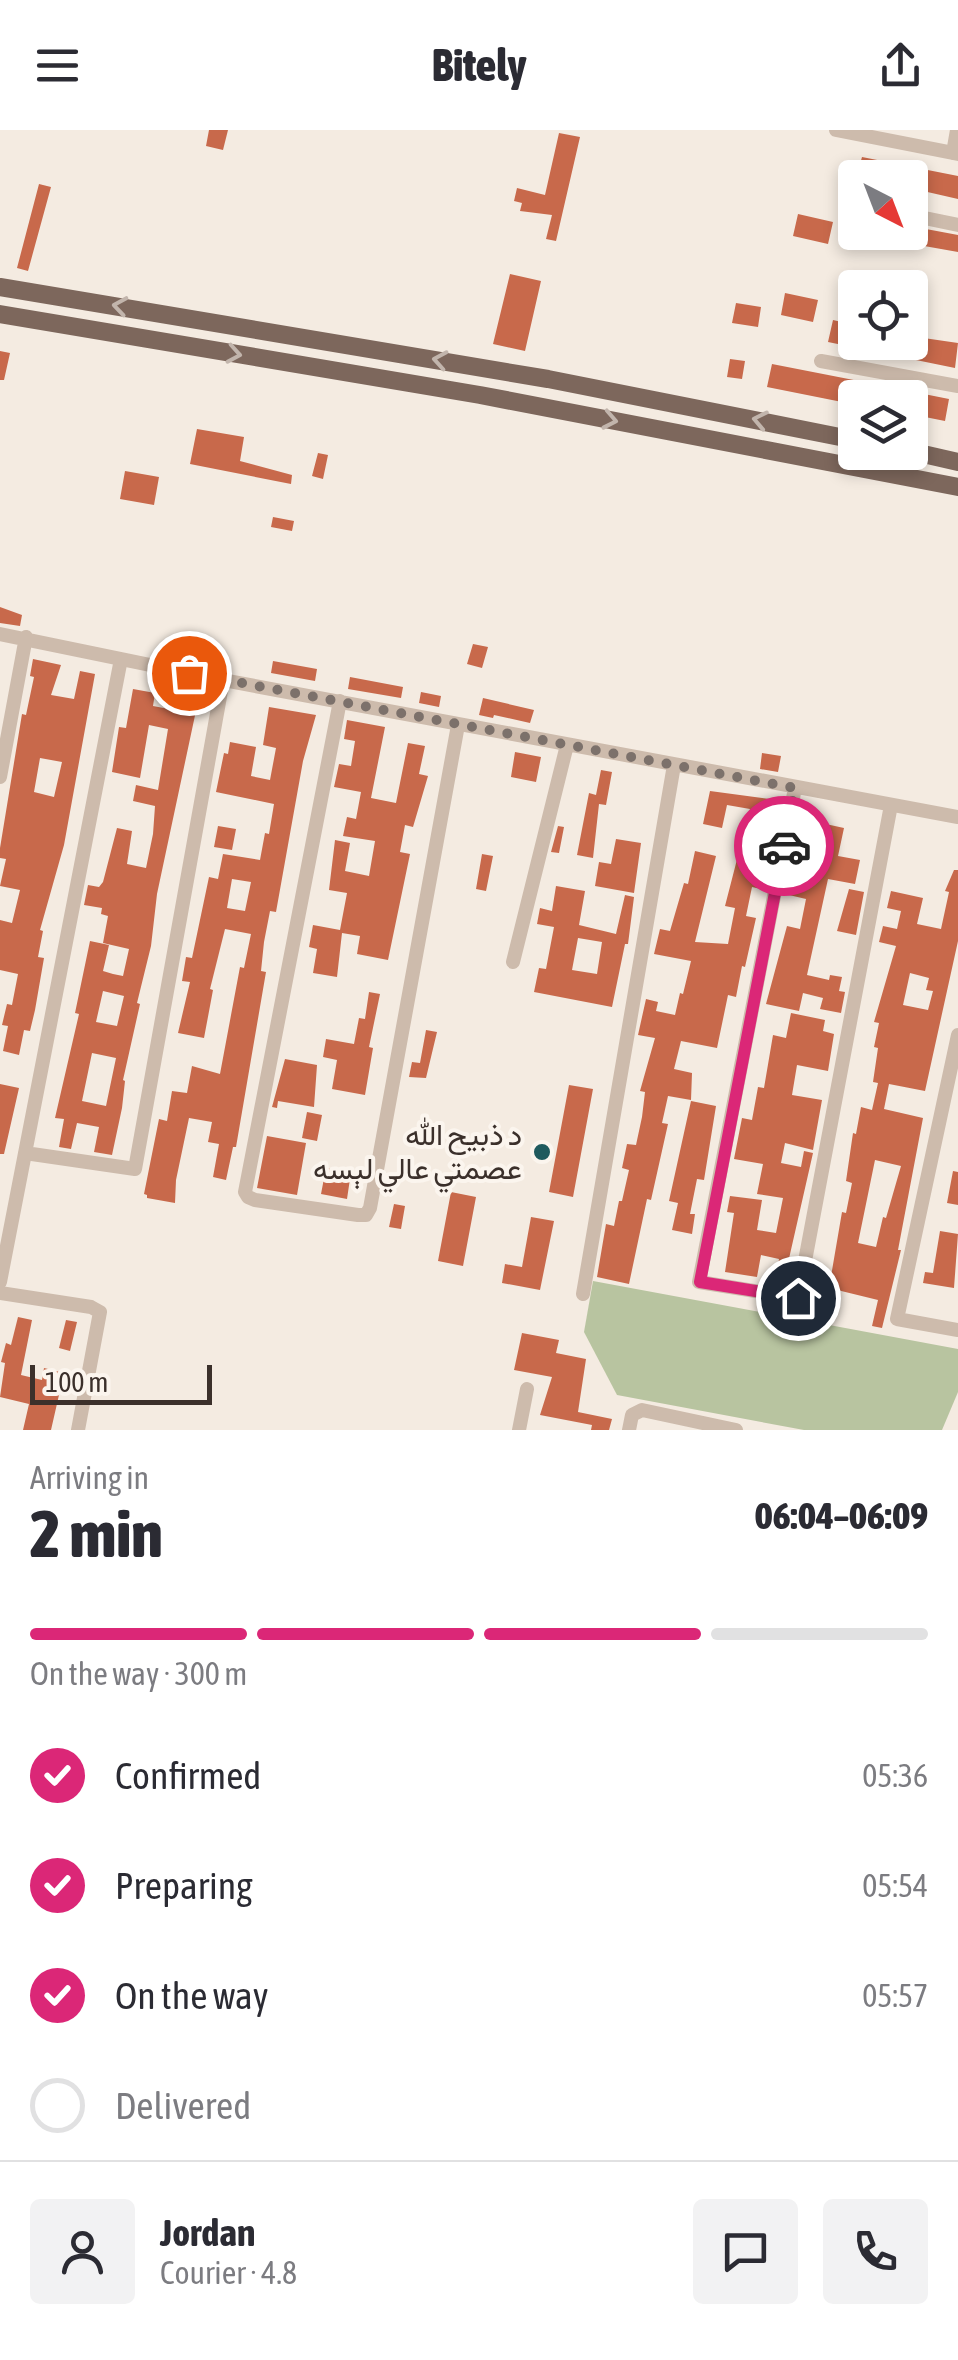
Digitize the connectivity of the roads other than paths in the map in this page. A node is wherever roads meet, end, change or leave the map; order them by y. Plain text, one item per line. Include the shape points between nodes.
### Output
1 (836, 130) edge
2 (957, 130) edge
3 (853, 132) edge
4 (955, 153) edge
5 (928, 219) edge
6 (958, 225) edge
7 (0, 286) edge
8 (0, 314) edge
9 (820, 361) dead end
10 (516, 374) junction
11 (548, 379) junction
12 (958, 386) edge
13 (511, 401) junction
14 (542, 407) junction
15 (838, 437) edge
16 (928, 456) edge
17 (958, 462) edge
18 (958, 486) edge
19 (0, 634) edge
20 (26, 638) junction
21 (122, 659) junction
22 (223, 680) junction
23 (340, 701) junction
24 (458, 724) junction
25 (567, 745) junction
26 (674, 765) junction
27 (0, 777) edge
28 (795, 788) junction
29 (892, 805) junction
30 (958, 817) edge
31 (513, 962) dead end
32 (958, 1036) edge
33 (25, 1153) junction
34 (0, 1282) edge
35 (0, 1293) edge
36 (582, 1294) dead end
37 (958, 1330) edge
38 (527, 1389) dead end
39 (78, 1430) edge
40 (519, 1430) edge
41 (629, 1430) edge
42 (736, 1430) edge

1 - 3 street
2 - 4 street
3 - 4 street
5 - 6 street
10 -> 7 main road
8 -> 13 main road
9 - 12 street
10 - 11 main road
10 - 13 main road
11 - 14 main road
15 -> 11 main road
13 - 14 main road
14 -> 18 main road
16 - 17 main road
19 - 20 street
20 - 21 street
20 - 27 street
21 - 22 street
21 - 33 street
22 - 23 street
22 - 33 street via 136,1169
23 - 24 street
23 - 24 street via 245,1192 256,1200 358,1215 370,1208
24 - 25 street
25 - 26 street
25 - 31 street
26 - 28 street
26 - 36 street
28 - 29 street
28 - 29 street via 700,1282 798,1298
29 - 30 street
32 - 37 street via 897,1319
33 - 34 street
35 - 39 street via 100,1312
38 - 40 street
41 - 42 street via 632,1415 642,1410

